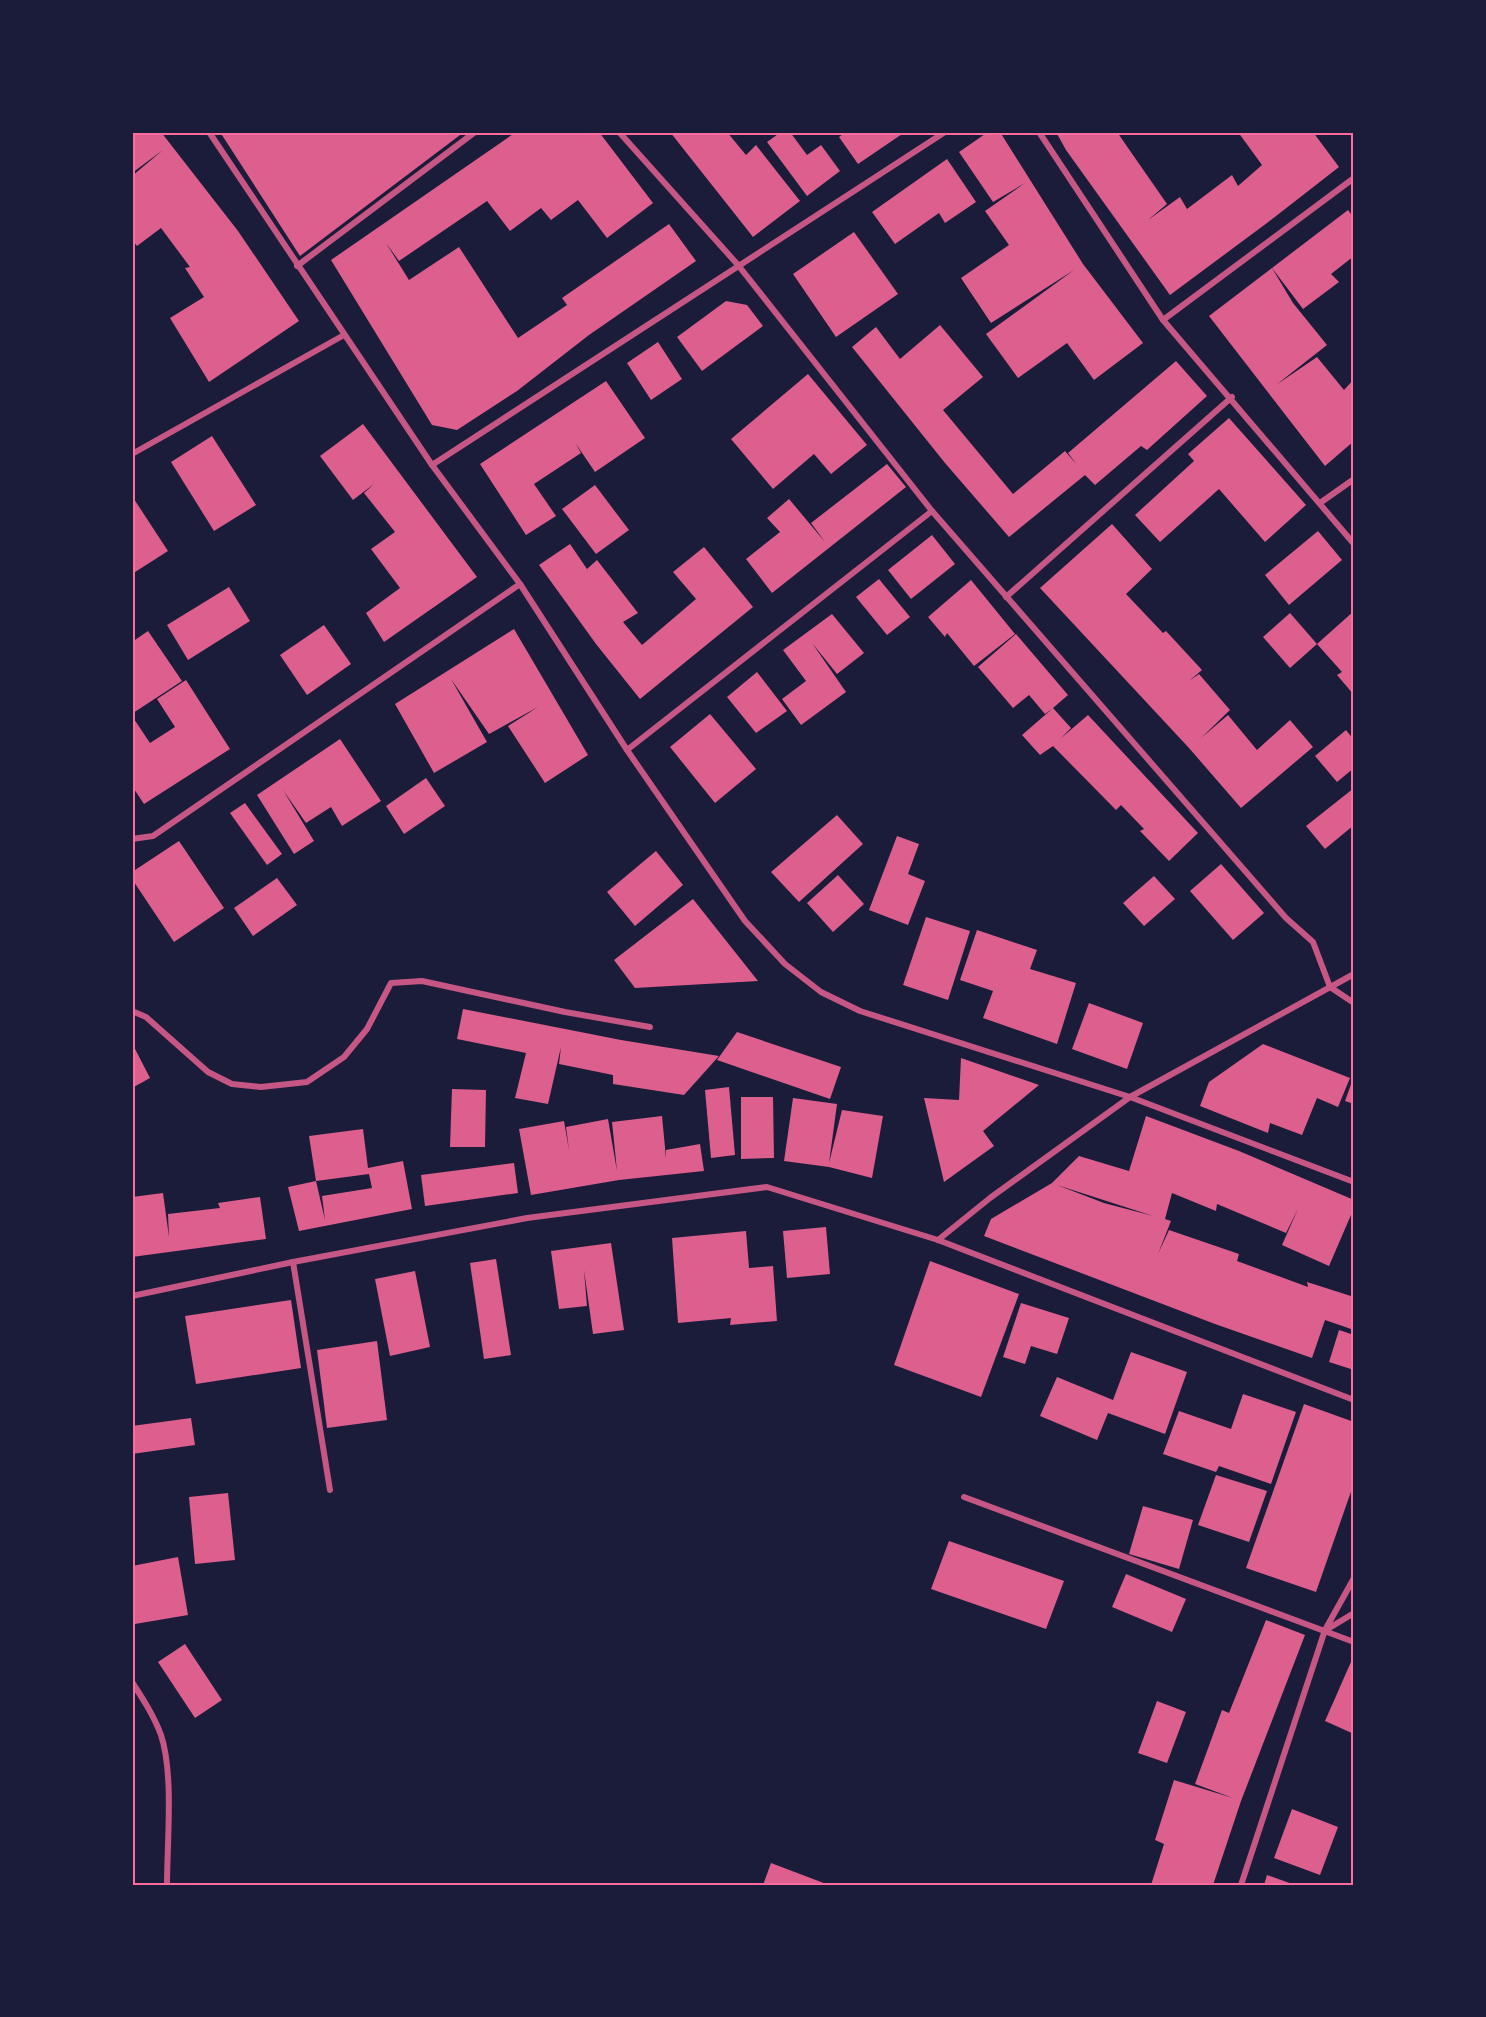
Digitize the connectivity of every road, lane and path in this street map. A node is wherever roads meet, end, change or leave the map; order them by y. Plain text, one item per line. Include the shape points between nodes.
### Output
1 (209, 132) edge
2 (476, 132) edge
3 (620, 132) edge
4 (945, 132) edge
5 (1039, 132) edge
6 (1354, 178) edge
7 (297, 266) junction
8 (738, 266) junction
9 (1163, 320) junction
10 (344, 335) junction
11 (1232, 397) junction
12 (132, 454) edge
13 (432, 465) junction
14 (1354, 479) edge
15 (1320, 503) junction
16 (932, 511) junction
17 (1354, 544) edge
18 (520, 584) junction
19 (1006, 597) junction
20 (627, 750) junction
21 (132, 838) edge
22 (1354, 974) edge
23 (1330, 987) junction
24 (1354, 1003) edge
25 (132, 1011) edge
26 (650, 1027) dead end
27 (1130, 1097) junction
28 (1354, 1182) edge
29 (938, 1240) junction
30 (293, 1262) junction
31 (132, 1296) edge
32 (1354, 1400) edge
33 (330, 1490) dead end
34 (964, 1497) dead end
35 (1354, 1578) edge
36 (1354, 1613) edge
37 (1325, 1630) junction
38 (1354, 1642) edge
39 (132, 1682) edge
40 (167, 1885) edge
41 (1241, 1885) edge

1 - 7 street
2 - 7 street
3 - 8 street
4 - 8 street
5 - 9 street
6 - 9 street
7 - 10 street
8 - 13 street
8 - 16 street
9 - 11 street
10 - 12 street
10 - 13 street
11 - 15 street
11 - 19 street
13 - 18 street
14 - 15 street
15 - 17 street
16 - 19 street
16 - 20 street
18 - 20 street
18 - 21 street via 153,836
19 - 23 street via 1286,918 1313,942
20 - 27 street via 745,921 785,964 821,992 860,1011
22 - 23 street
23 - 24 street
23 - 27 street
25 - 26 street via 146,1017 208,1072 232,1084 261,1087 307,1082 344,1057 367,1029 391,983 422,981
27 - 28 street
27 - 29 street
29 - 30 street via 767,1187 527,1218
29 - 32 street
30 - 31 street
30 - 33 street
34 - 37 street
35 - 37 street
36 - 37 street
37 - 38 street
37 - 41 street
39 - 40 street via 161,1737 167,1779

